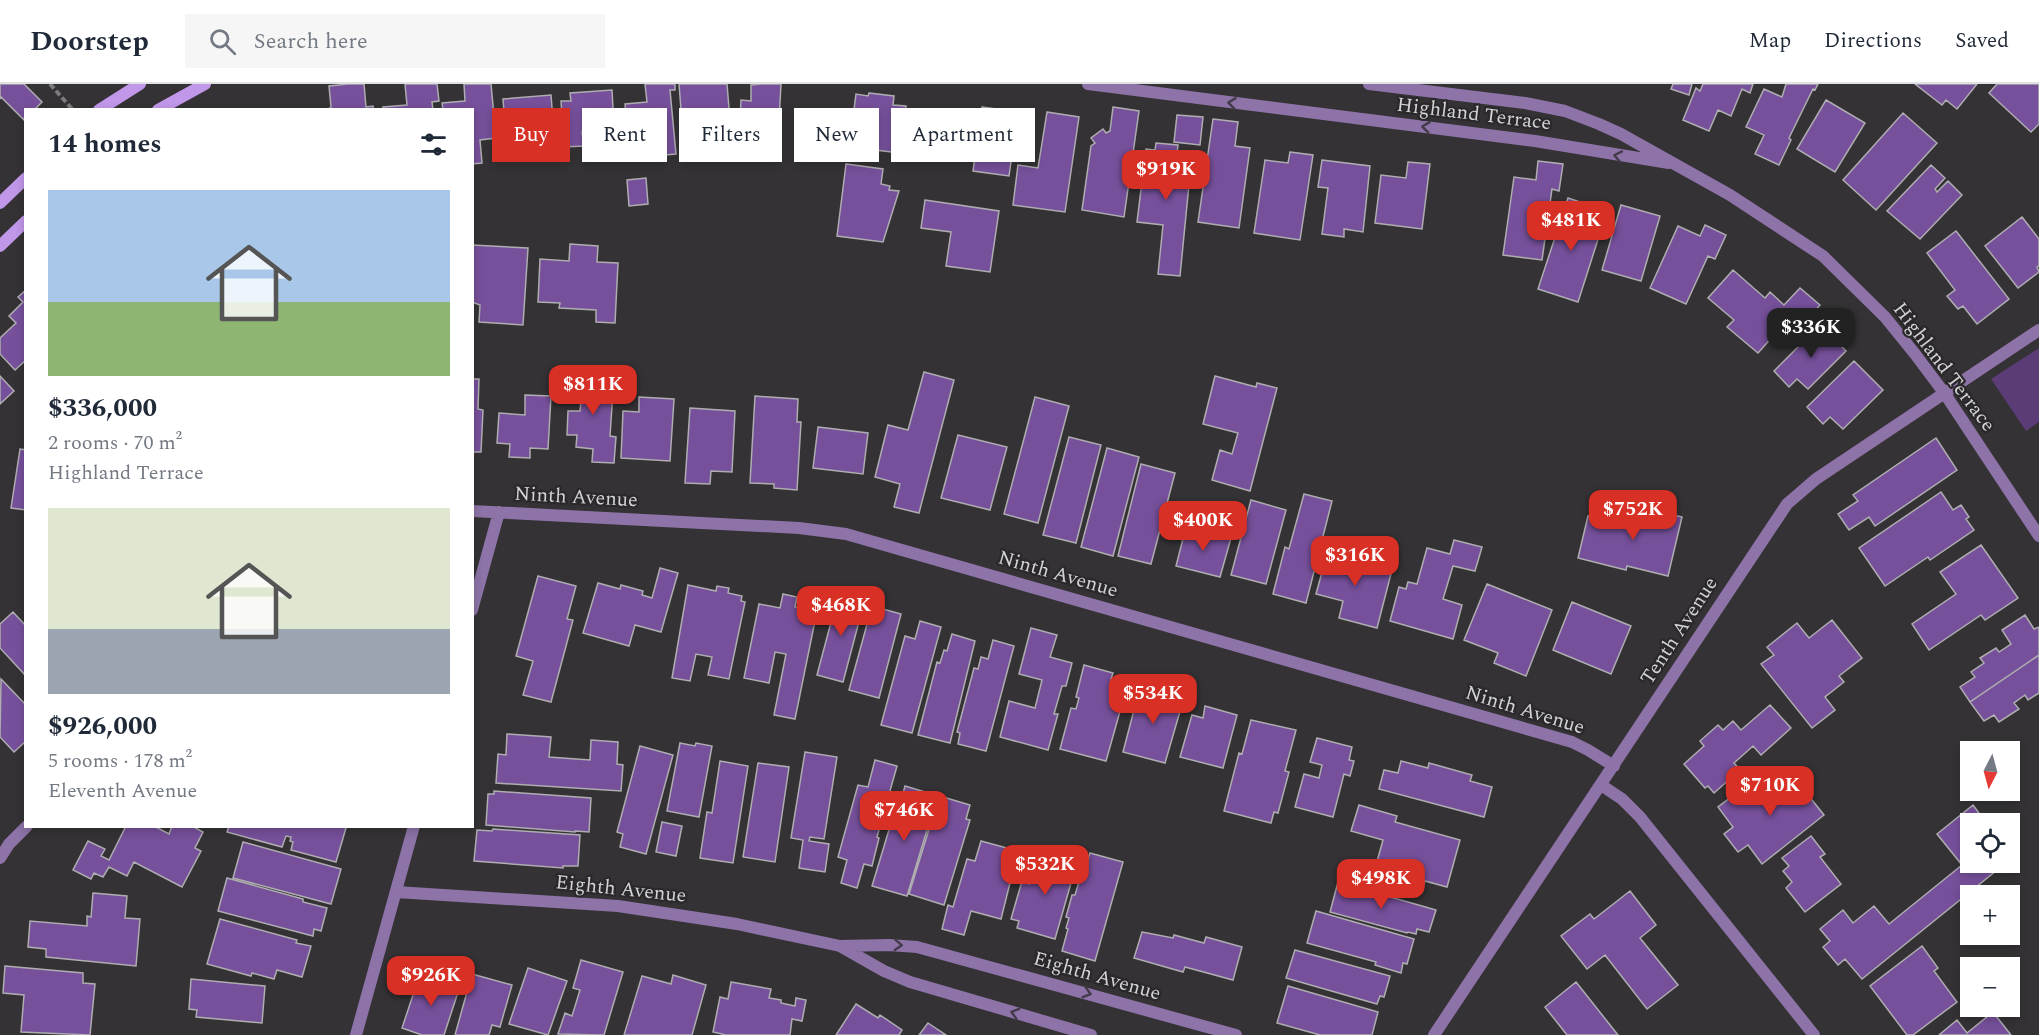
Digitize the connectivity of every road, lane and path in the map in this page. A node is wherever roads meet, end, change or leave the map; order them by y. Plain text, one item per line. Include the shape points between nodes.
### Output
1 (50, 84) edge
2 (140, 84) edge
3 (205, 84) edge
4 (1088, 84) edge
5 (1369, 84) edge
6 (71, 108) edge
7 (102, 108) edge
8 (162, 108) edge
9 (1676, 164) junction
10 (24, 180) edge
11 (0, 203) edge
12 (24, 223) edge
13 (0, 246) edge
14 (2039, 330) edge
15 (1945, 394) junction
16 (474, 511) edge
17 (499, 513) junction
18 (2039, 536) edge
19 (474, 603) edge
20 (1614, 766) junction
21 (1601, 785) junction
22 (25, 828) edge
23 (413, 828) edge
24 (0, 858) edge
25 (396, 892) junction
26 (840, 946) junction
27 (356, 1035) edge
28 (1091, 1035) edge
29 (1236, 1035) edge
30 (1434, 1035) edge
31 (1814, 1035) edge

1 - 6 path
2 - 7 main road
3 - 8 main road
9 -> 4 street, Highland Terrace via 1535,141
5 - 9 street, Highland Terrace via 1565,111 1622,134
9 - 15 street, Highland Terrace via 1823,256 1885,317
10 - 11 main road
12 - 13 main road
14 - 15 street, Tenth Avenue
15 - 18 street, Highland Terrace
15 - 20 street, Tenth Avenue via 1793,496
16 - 17 street, Ninth Avenue
17 - 19 street
17 - 20 street, Ninth Avenue via 799,528 846,534 1572,742
20 - 21 street, Tenth Avenue
21 - 30 street, Tenth Avenue
21 - 31 street via 1640,817
22 - 24 street
23 - 25 street
25 - 26 street, Eighth Avenue via 588,903 737,924
25 - 27 street
28 -> 26 street, Eighth Avenue via 910,982
26 -> 29 street, Eighth Avenue via 889,945 929,950

